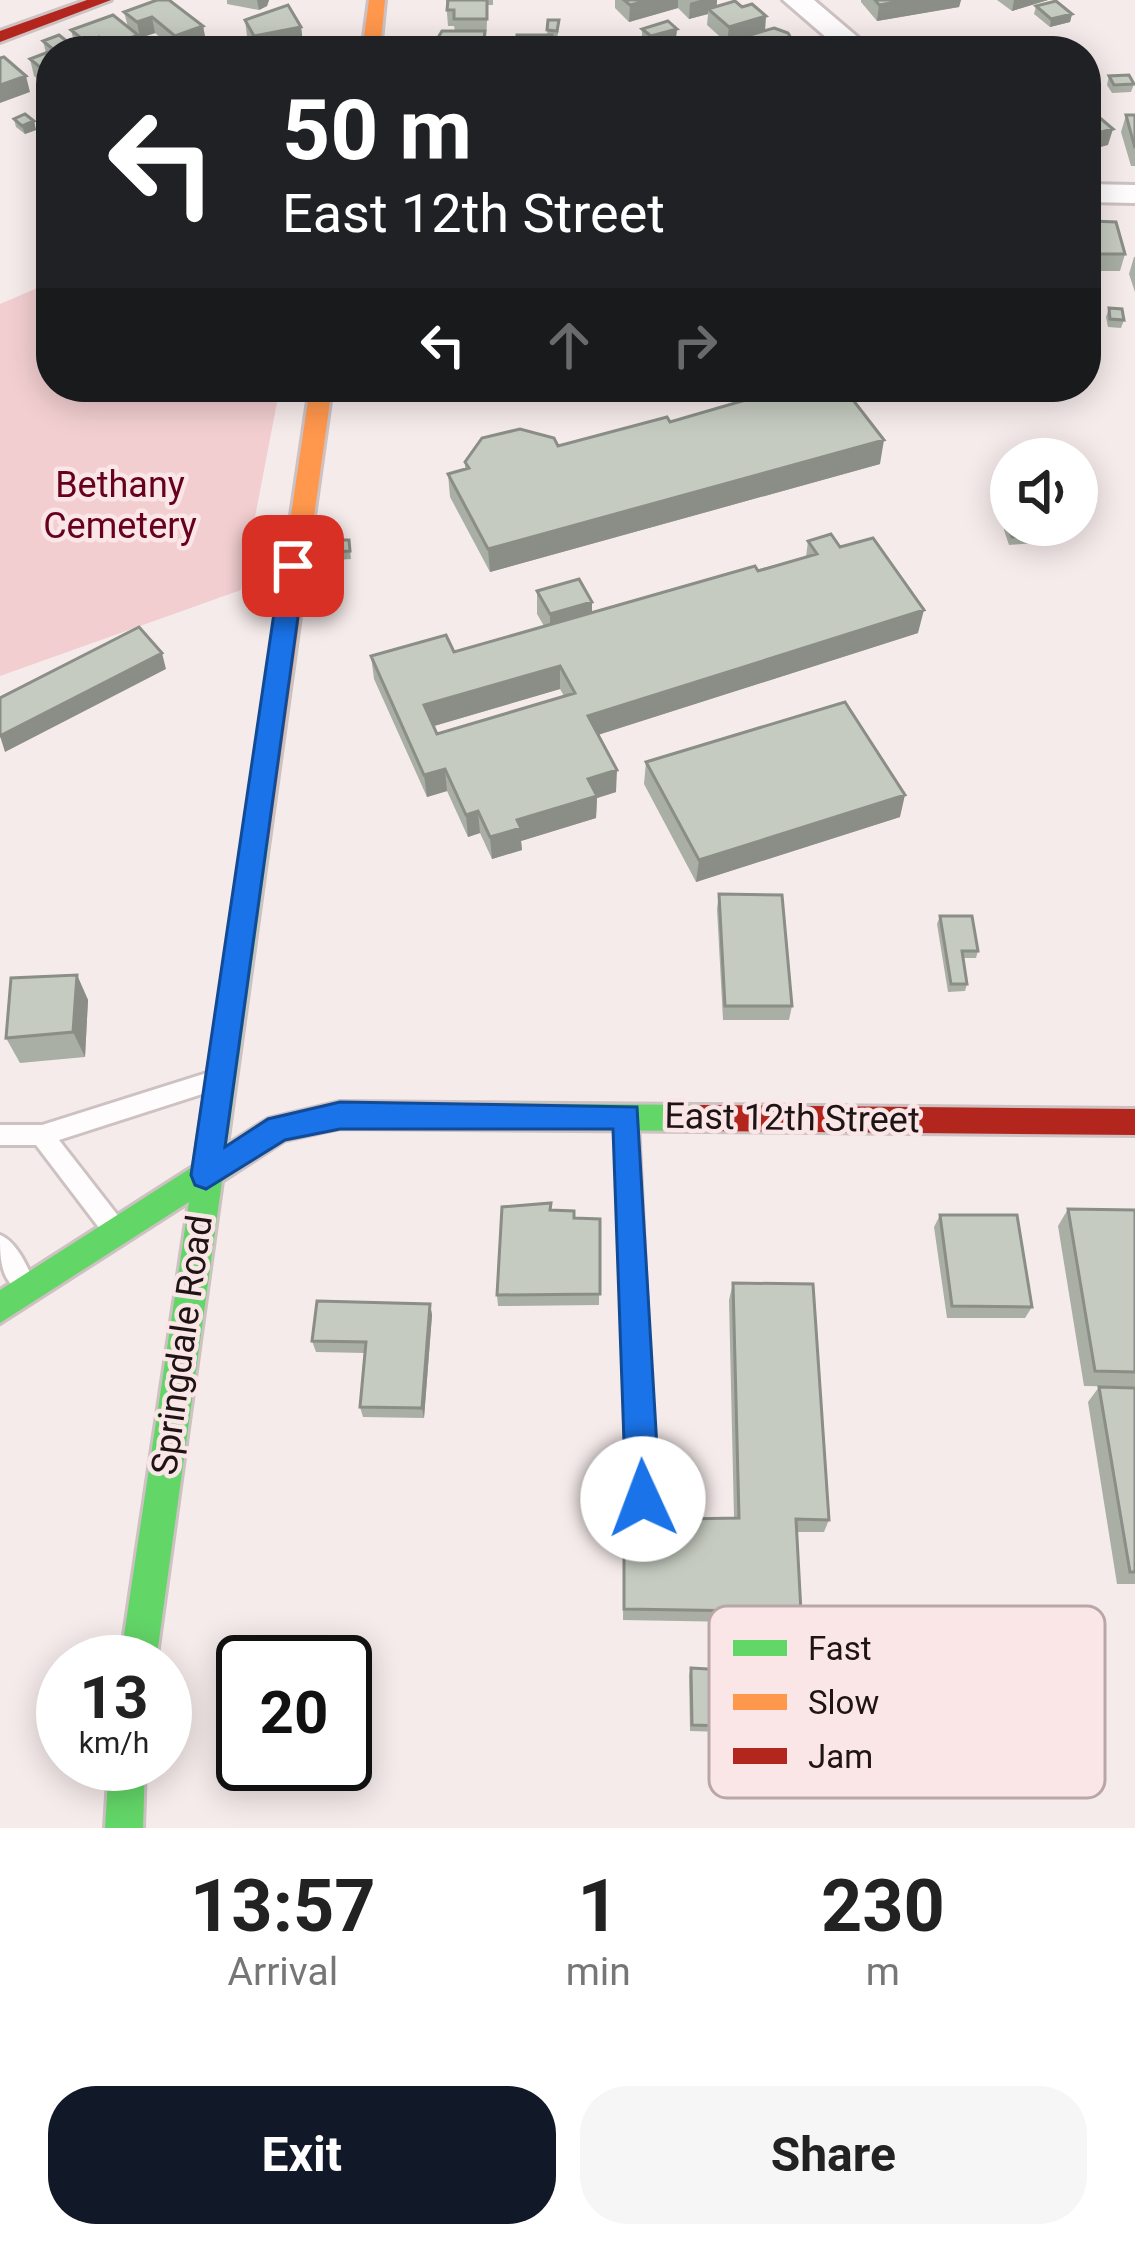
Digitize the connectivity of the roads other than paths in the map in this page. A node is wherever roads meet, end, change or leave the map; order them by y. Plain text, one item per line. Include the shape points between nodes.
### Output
1 (104, 0) edge
2 (377, 0) edge
3 (797, 0) edge
4 (372, 36) edge
5 (841, 36) edge
6 (0, 37) edge
7 (1101, 193) edge
8 (1135, 194) edge
9 (319, 402) edge
10 (219, 1079) junction
11 (627, 1116) junction
12 (1135, 1122) edge
13 (0, 1135) edge
14 (42, 1135) junction
15 (206, 1175) junction
16 (117, 1232) junction
17 (0, 1246) edge
18 (28, 1289) junction
19 (0, 1308) edge
20 (643, 1499) dead end
21 (142, 1635) edge
22 (126, 1791) edge
23 (124, 1828) edge

1 - 6 main road
2 - 4 main road
3 - 5 street
7 - 8 street
9 - 10 main road, Springdale Road
10 - 14 lane
10 - 15 main road, Springdale Road
11 - 12 main road, East 12th Street
11 - 15 main road, East 12th Street via 340,1115 278,1129
11 - 20 lane
13 - 14 lane
14 - 16 lane
15 - 16 main road, East 12th Street
15 - 21 main road, Springdale Road
16 - 18 main road, East 12th Street
17 - 18 lane
18 - 19 main road, East 12th Street
22 - 23 main road

